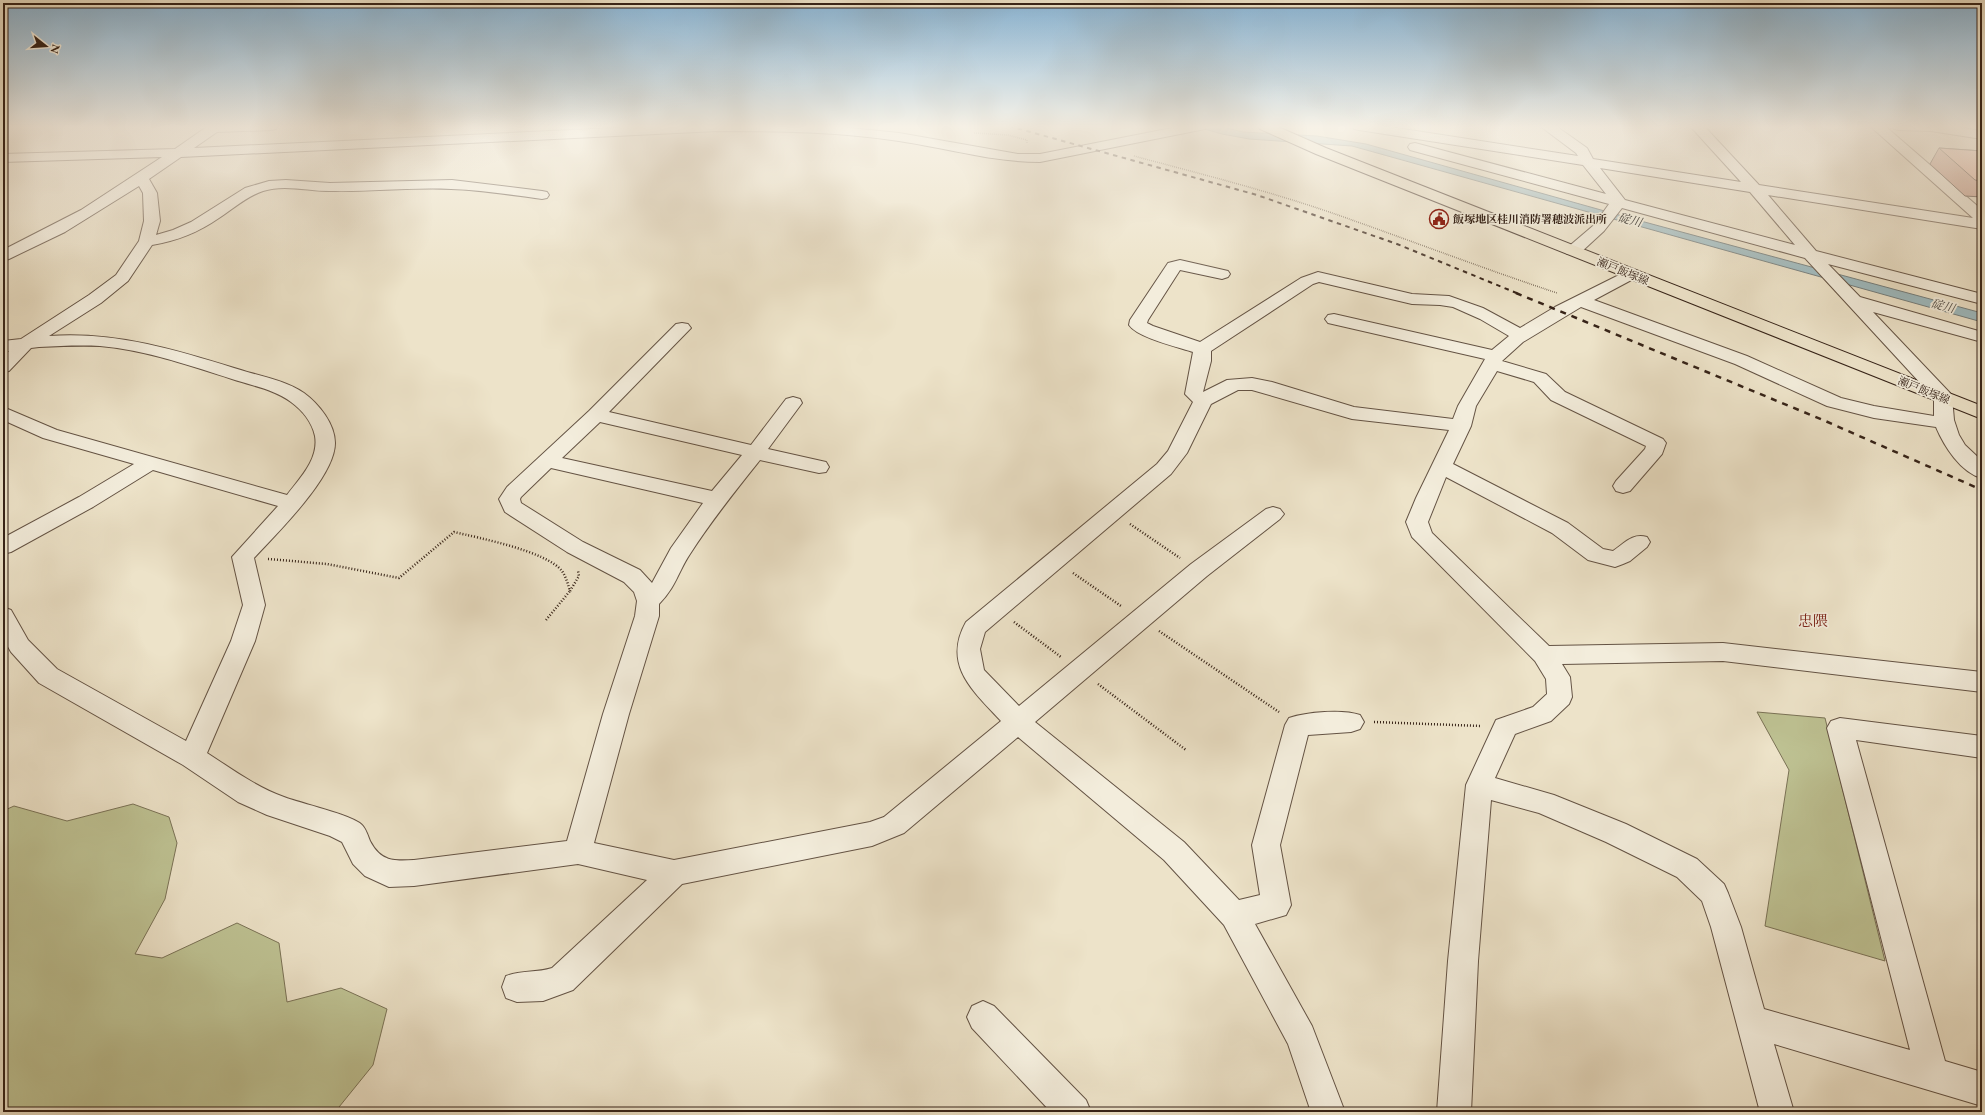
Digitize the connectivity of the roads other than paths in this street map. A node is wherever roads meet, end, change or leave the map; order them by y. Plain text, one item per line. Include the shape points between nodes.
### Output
1 (141, 178) joint
2 (1389, 178) edge
3 (1528, 178) edge
4 (1600, 178) edge
5 (1689, 178) edge
6 (1745, 178) edge
7 (1936, 178) edge
8 (1755, 189) junction
9 (542, 195) dead end
10 (1619, 203) junction
11 (1982, 218) edge
12 (1982, 224) edge
13 (147, 241) junction
14 (1573, 251) junction
15 (3, 256) edge
16 (1815, 259) junction
17 (1222, 274) dead end
18 (1631, 274) junction
19 (1852, 299) junction
20 (1982, 300) edge
21 (1580, 301) junction
22 (1334, 319) dead end
23 (682, 328) dead end
24 (1521, 336) junction
25 (1982, 337) edge
26 (26, 343) junction
27 (3, 346) edge
28 (1202, 349) junction
29 (1493, 359) junction
30 (3, 367) edge
31 (1944, 397) junction
32 (1203, 401) junction
33 (792, 402) dead end
34 (3, 413) edge
35 (1982, 413) edge
36 (596, 415) junction
37 (1945, 423) junction
38 (1461, 426) junction
39 (756, 452) junction
40 (546, 461) junction
41 (152, 462) junction
42 (1441, 466) junction
43 (819, 467) dead end
44 (1982, 472) edge
45 (1623, 486) dead end
46 (717, 499) junction
47 (292, 503) junction
48 (1273, 514) dead end
49 (1639, 542) dead end
50 (3, 547) edge
51 (648, 601) junction
52 (3, 616) edge
53 (1543, 655) junction
54 (1982, 682) edge
55 (1018, 722) junction
56 (1351, 722) road end
57 (1982, 747) edge
58 (192, 758) junction
59 (1479, 785) junction
60 (578, 852) junction
61 (674, 873) junction
62 (1234, 915) junction
63 (517, 988) dead end
64 (983, 1017) dead end
65 (1753, 1022) junction
66 (1932, 1074) junction
67 (1982, 1089) edge
68 (1074, 1112) edge
69 (1328, 1112) edge
70 (1454, 1112) edge
71 (1778, 1112) edge

1 - 13 street via 150,193 152,203 152,221
1 - 15 street via 53,233
2 - 14 main road, 瀬戸飯塚線
3 - 10 street
4 - 10 street
5 - 8 street
6 - 8 street
7 - 11 street
8 - 12 street
8 - 16 street
9 - 13 street via 446,184 329,187 277,184 261,186 246,192 202,224 181,234
10 - 14 street via 1599,228
10 - 16 street
13 - 26 street via 122,278 95,299
14 - 18 main road, 瀬戸飯塚線
16 - 19 street
16 - 20 street
17 - 28 street via 1174,266 1139,320 1138,325 1147,330
18 - 21 street
18 - 31 main road, 瀬戸飯塚線
19 - 25 street
19 - 31 street
21 - 24 street
21 - 37 street via 1741,360 1834,402 1874,412
22 - 29 street
23 - 36 street
24 - 28 street via 1478,311 1448,300 1422,301 1318,277
24 - 29 street
26 - 27 street
26 - 30 street
26 - 47 street via 72,340 131,345 181,357 297,397 318,418 325,442 319,465
28 - 32 street via 1203,356 1194,394
29 - 38 street via 1467,406
29 - 45 street via 1540,378 1558,396 1656,443 1656,450
31 - 35 main road, 瀬戸飯塚線
31 - 37 street
32 - 38 street via 1234,384 1252,384 1352,413
32 - 55 street via 1178,453 1164,469 974,628 968,649 973,673
33 - 39 street
34 - 41 street via 50,434
36 - 39 street
36 - 40 street
37 - 44 street via 1952,440 1968,461
38 - 42 street
39 - 43 street
39 - 46 street
40 - 46 street
40 - 51 street via 514,492 509,499 512,507 575,547 632,576 645,589
41 - 47 street
41 - 50 street via 86,502
42 - 49 street via 1560,528 1596,555 1615,559
42 - 53 street via 1417,522 1423,537
46 - 51 street via 679,553 662,587
47 - 58 street via 242,557 254,605 243,641
48 - 55 street via 1199,570
51 - 60 street via 647,616 616,714
52 - 58 street via 19,646 48,676
53 - 54 street via 1723,652
53 - 59 street via 1558,677 1560,697 1542,714 1505,727
55 - 61 street via 894,825 872,834
55 - 62 street via 1174,852
56 - 62 street via 1298,725 1266,845 1276,905
57 - 66 street via 1840,728
58 - 60 street via 248,794 352,833 363,856 375,867 389,874
59 - 65 street via 1544,803 1616,833 1687,868 1714,893
59 - 70 street via 1463,961
60 - 61 street
61 - 63 street via 562,978 543,986
62 - 69 street via 1301,1037
64 - 68 street
65 - 66 street
65 - 71 street
66 - 67 street

